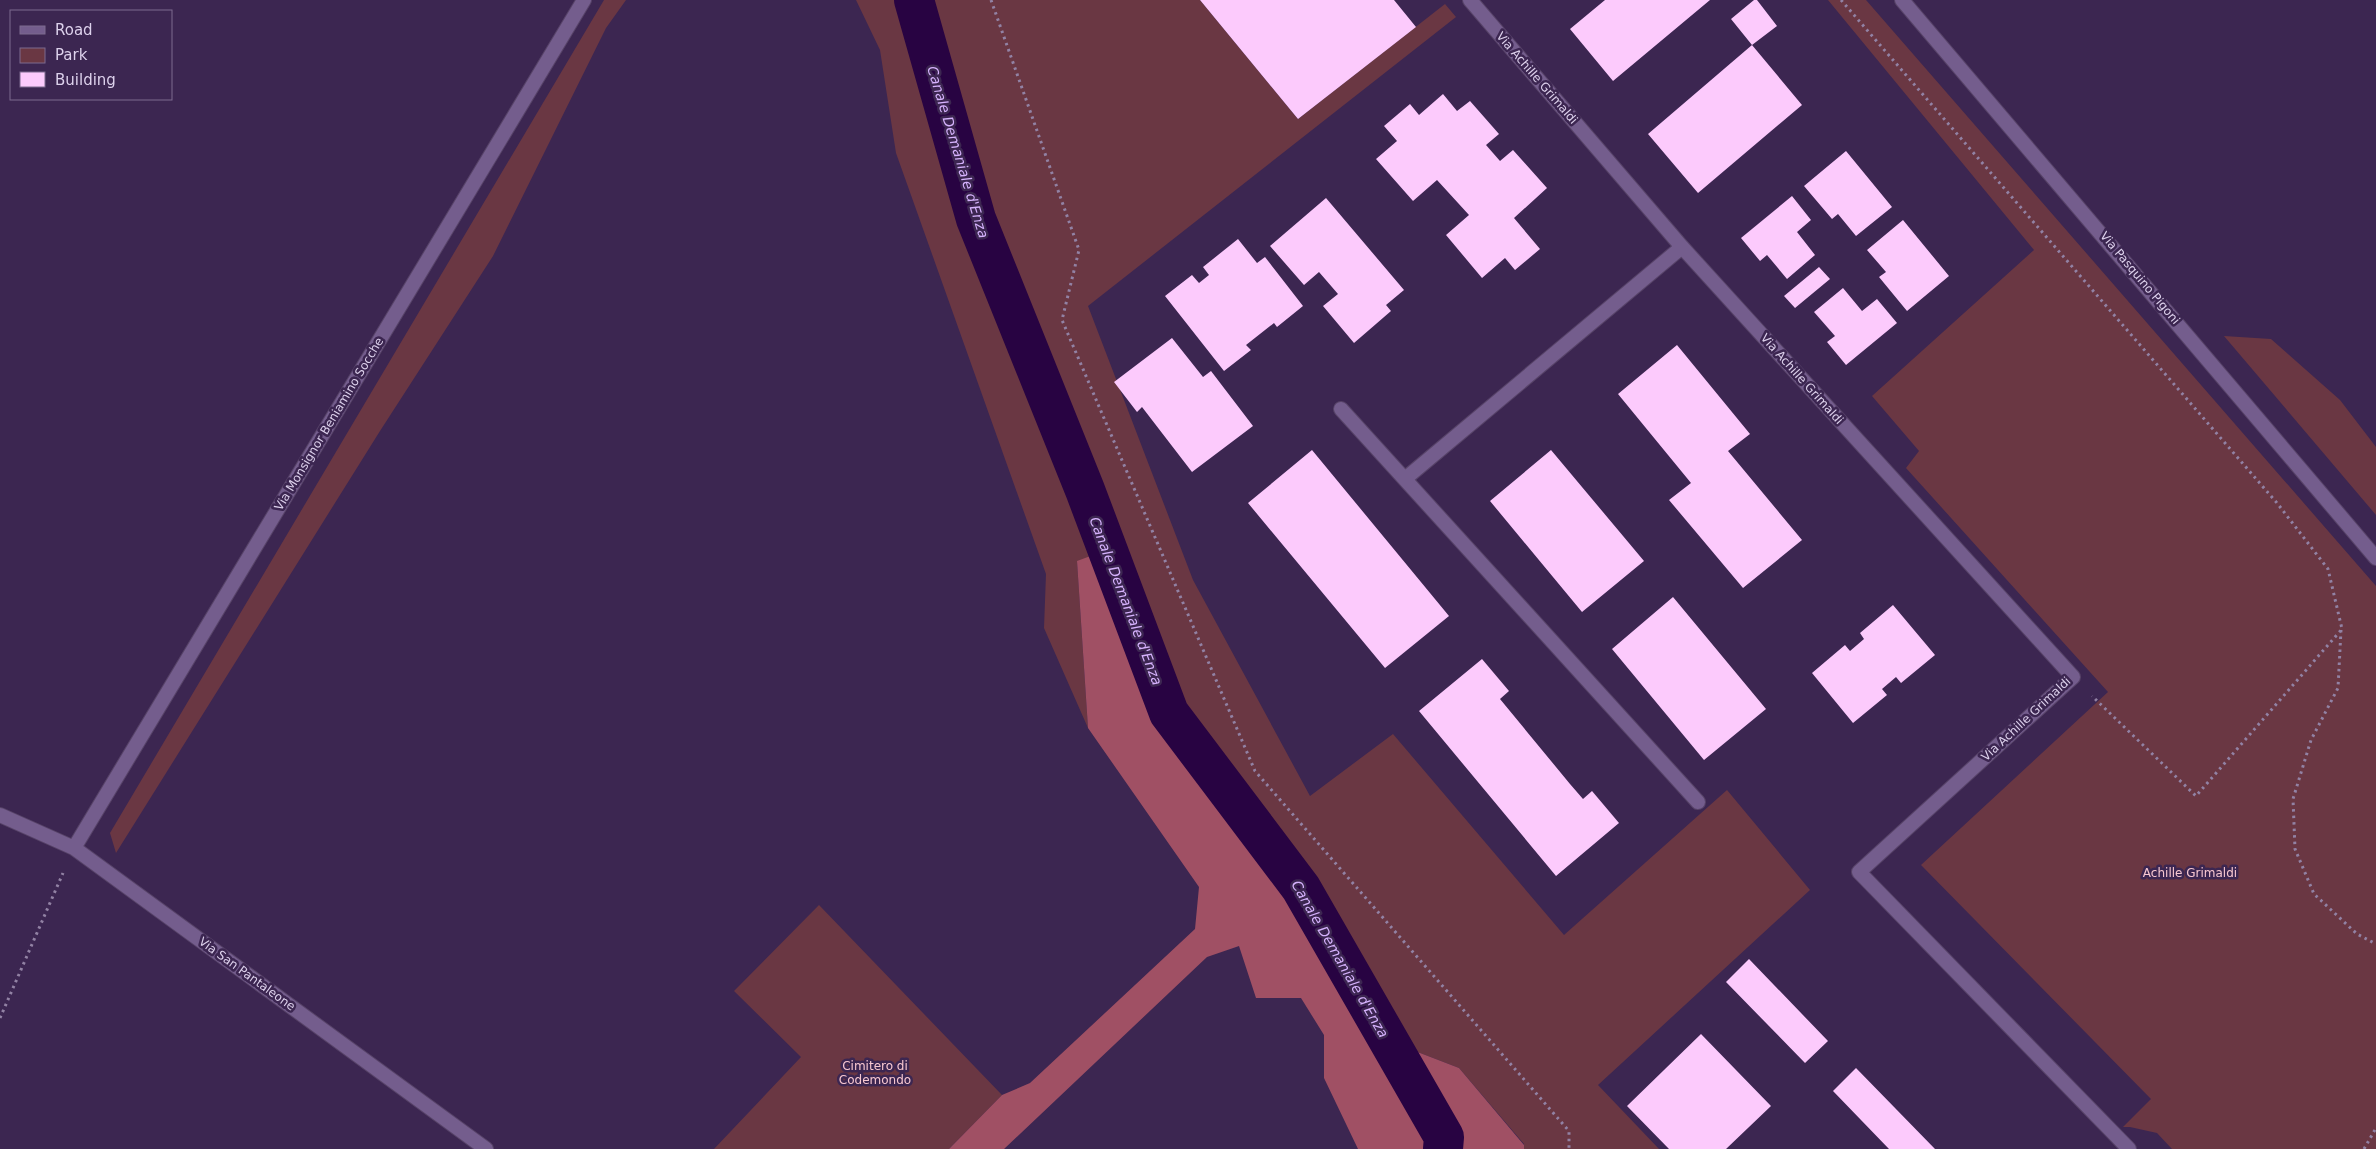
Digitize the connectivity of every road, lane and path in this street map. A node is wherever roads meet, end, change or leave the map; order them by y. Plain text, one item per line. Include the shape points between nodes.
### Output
1 (584, 0) edge
2 (991, 0) edge
3 (1470, 0) edge
4 (1841, 0) edge
5 (1902, 0) edge
6 (1682, 247) junction
7 (1340, 409) dead end
8 (1406, 478) junction
9 (2376, 558) edge
10 (2342, 629) junction
11 (2073, 677) junction
12 (1698, 802) dead end
13 (0, 815) edge
14 (74, 848) junction
15 (2376, 944) edge
16 (0, 1018) edge
17 (2376, 1128) edge
18 (486, 1149) edge
19 (1569, 1149) edge
20 (2129, 1149) edge
21 (2364, 1149) edge

1 - 14 street, Via Monsignor Beniamino Socche
2 - 19 path via 1078,250 1062,320 1255,771 1569,1132
3 - 6 street, Via Achille Grimaldi
4 - 10 path via 2276,503 2328,569
5 - 9 street, Via Pasquino Pigoni
6 - 8 street
6 - 11 street, Via Achille Grimaldi
7 - 8 street
8 - 12 street
10 - 11 path via 2196,796
10 - 15 path via 2338,688 2311,740 2293,799 2295,849 2314,894 2358,934
11 - 20 street, Via Achille Grimaldi via 1859,872
13 - 14 street, Via San Pantaleone
14 - 16 path
14 - 18 street, Via San Pantaleone
17 - 21 path

